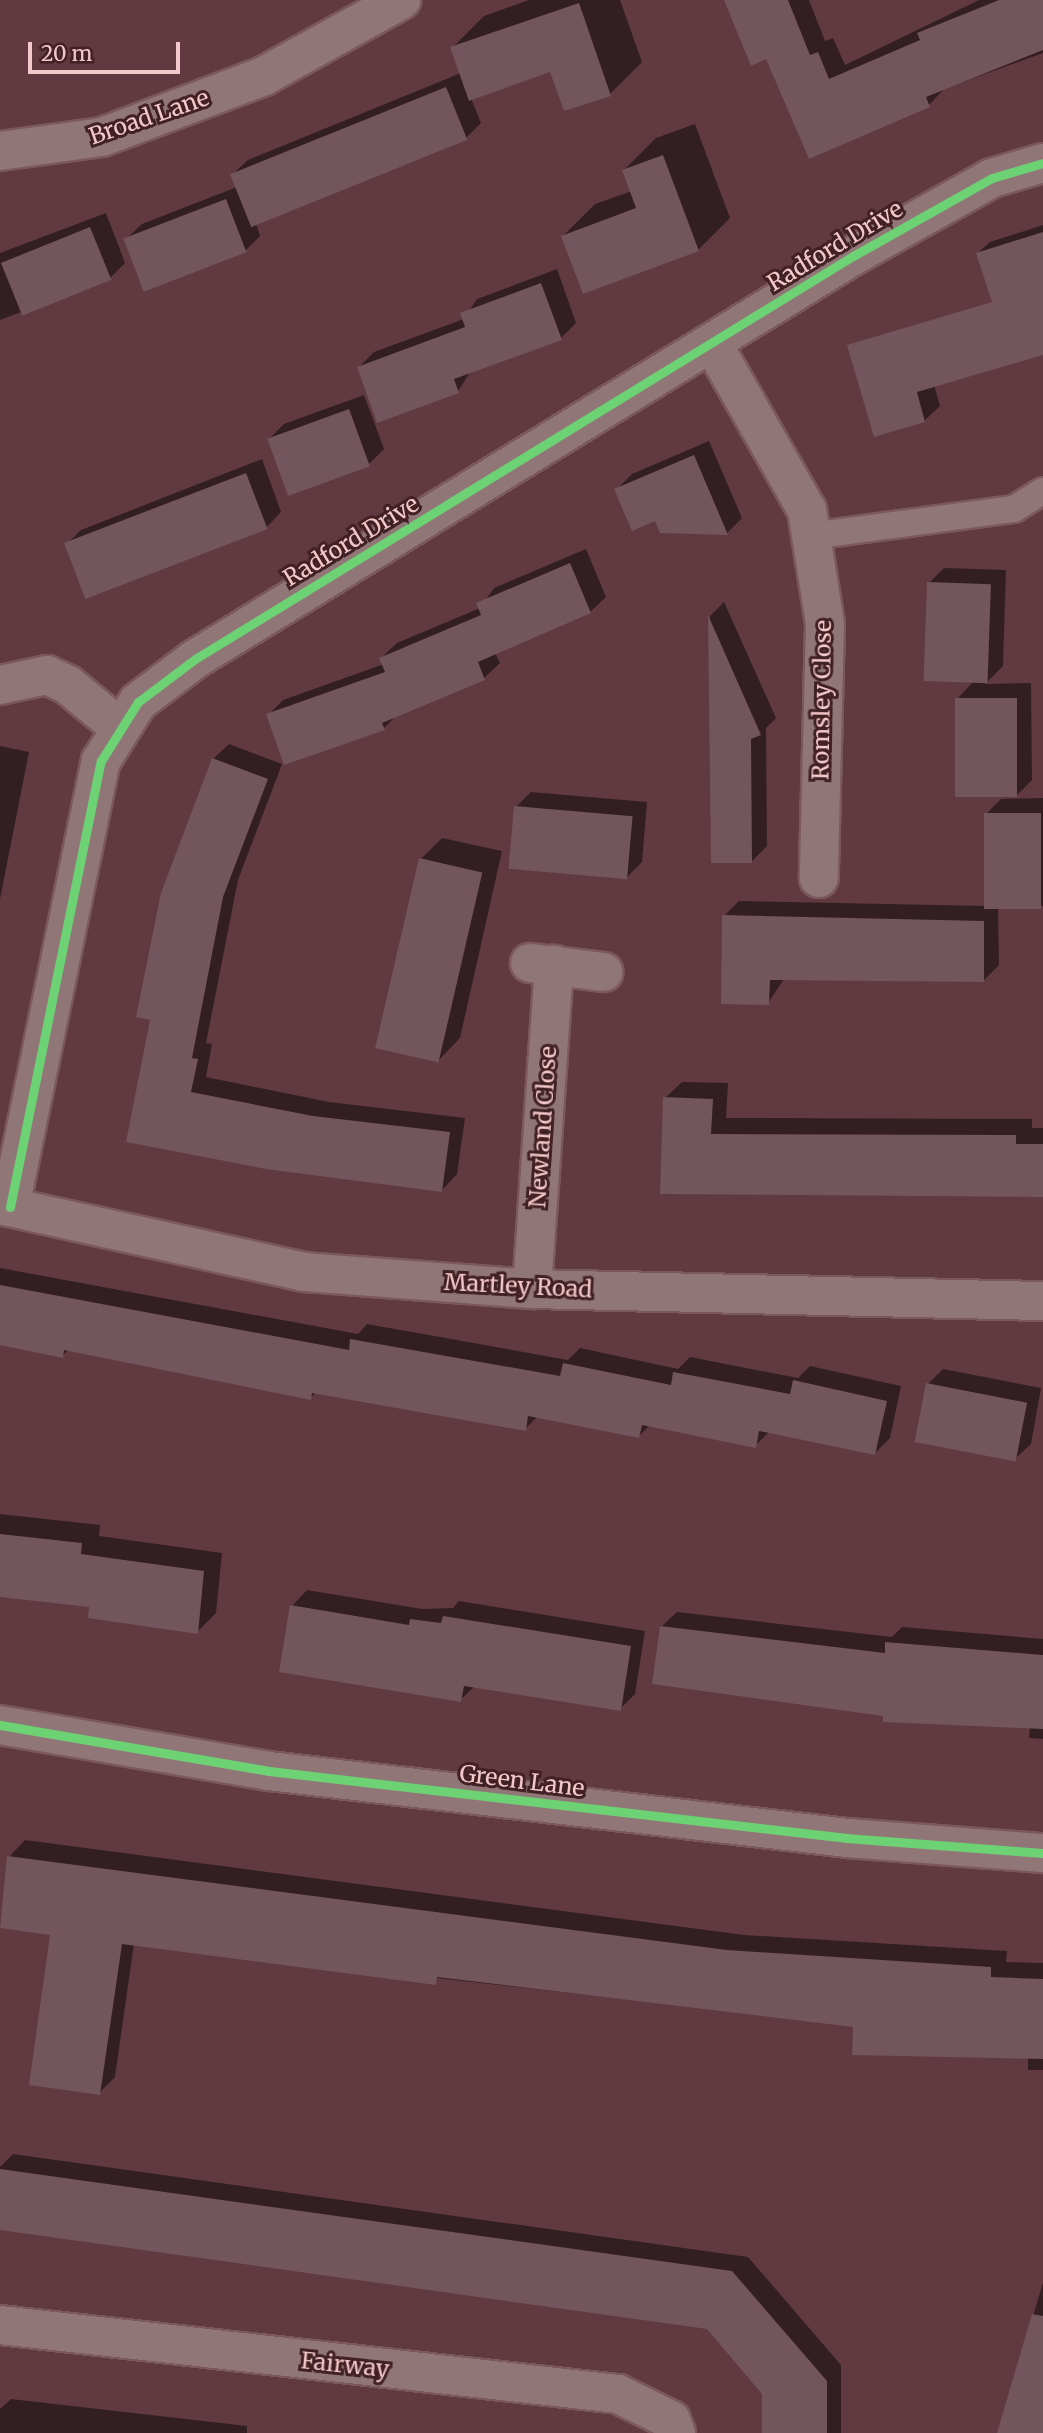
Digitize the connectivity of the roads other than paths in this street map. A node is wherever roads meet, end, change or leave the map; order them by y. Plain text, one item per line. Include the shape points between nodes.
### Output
1 (401, 0) edge
2 (0, 151) edge
3 (1043, 163) edge
4 (712, 343) junction
5 (1043, 491) edge
6 (811, 536) junction
7 (0, 685) edge
8 (118, 726) junction
9 (819, 878) dead end
10 (603, 972) dead end
11 (5, 1206) edge
12 (532, 1289) junction
13 (1043, 1301) edge
14 (0, 1725) edge
15 (1043, 1853) edge
16 (0, 2325) edge
17 (677, 2433) edge

1 - 2 street, Broad Lane via 264,76 102,137
3 - 4 street, Radford Drive via 992,178
4 - 6 street, Romsley Close via 773,441 807,510
4 - 8 street, Radford Drive via 195,659
5 - 6 lane via 1014,509
6 - 9 street, Romsley Close via 825,624 806,831
7 - 8 street via 47,675 68,685
8 - 11 street, Radford Drive via 101,761
10 - 12 street, Newland Close via 541,964
11 - 12 street, Martley Road via 305,1272
12 - 13 street, Martley Road
14 - 15 street, Green Lane via 270,1771 847,1838
16 - 17 street, Fairway via 618,2394 671,2420

